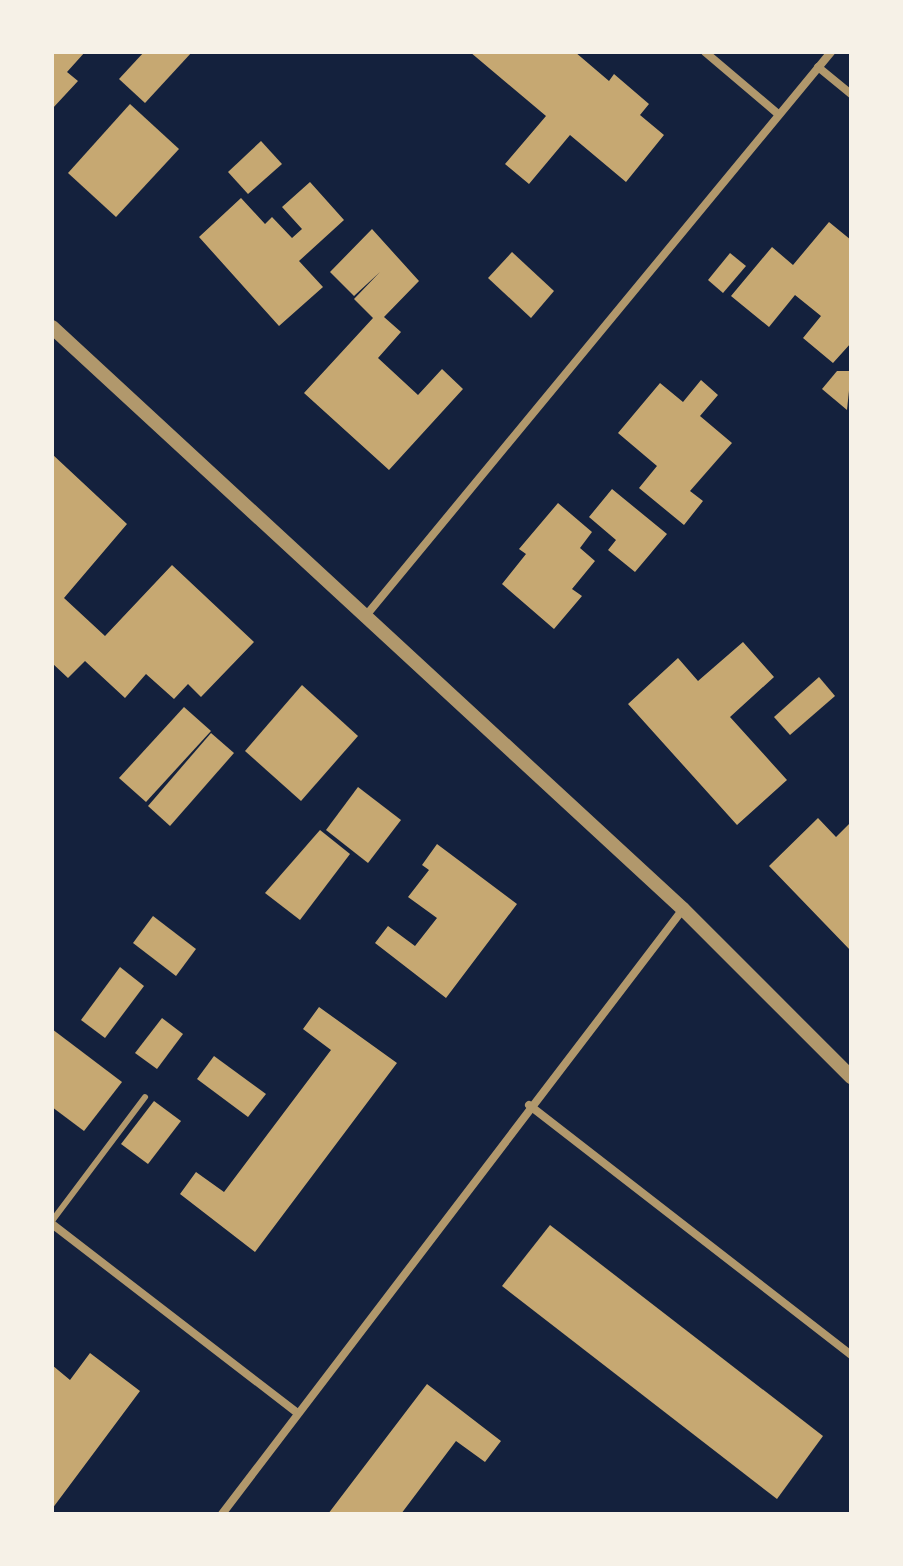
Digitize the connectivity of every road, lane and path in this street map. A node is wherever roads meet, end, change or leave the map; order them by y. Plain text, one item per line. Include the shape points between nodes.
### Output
1 (705, 52) edge
2 (831, 52) edge
3 (818, 67) junction
4 (851, 94) edge
5 (778, 114) junction
6 (52, 327) edge
7 (364, 619) junction
8 (683, 909) junction
9 (851, 1077) edge
10 (145, 1097) dead end
11 (529, 1105) junction
12 (52, 1222) edge
13 (851, 1355) edge
14 (297, 1413) junction
15 (222, 1514) edge

1 - 5 street
2 - 3 street
3 - 4 street
3 - 5 street
5 - 7 street
6 - 7 street
7 - 8 street
8 - 9 street
8 - 11 street
10 - 12 lane
11 - 13 street
11 - 14 street
12 - 14 street
14 - 15 street

